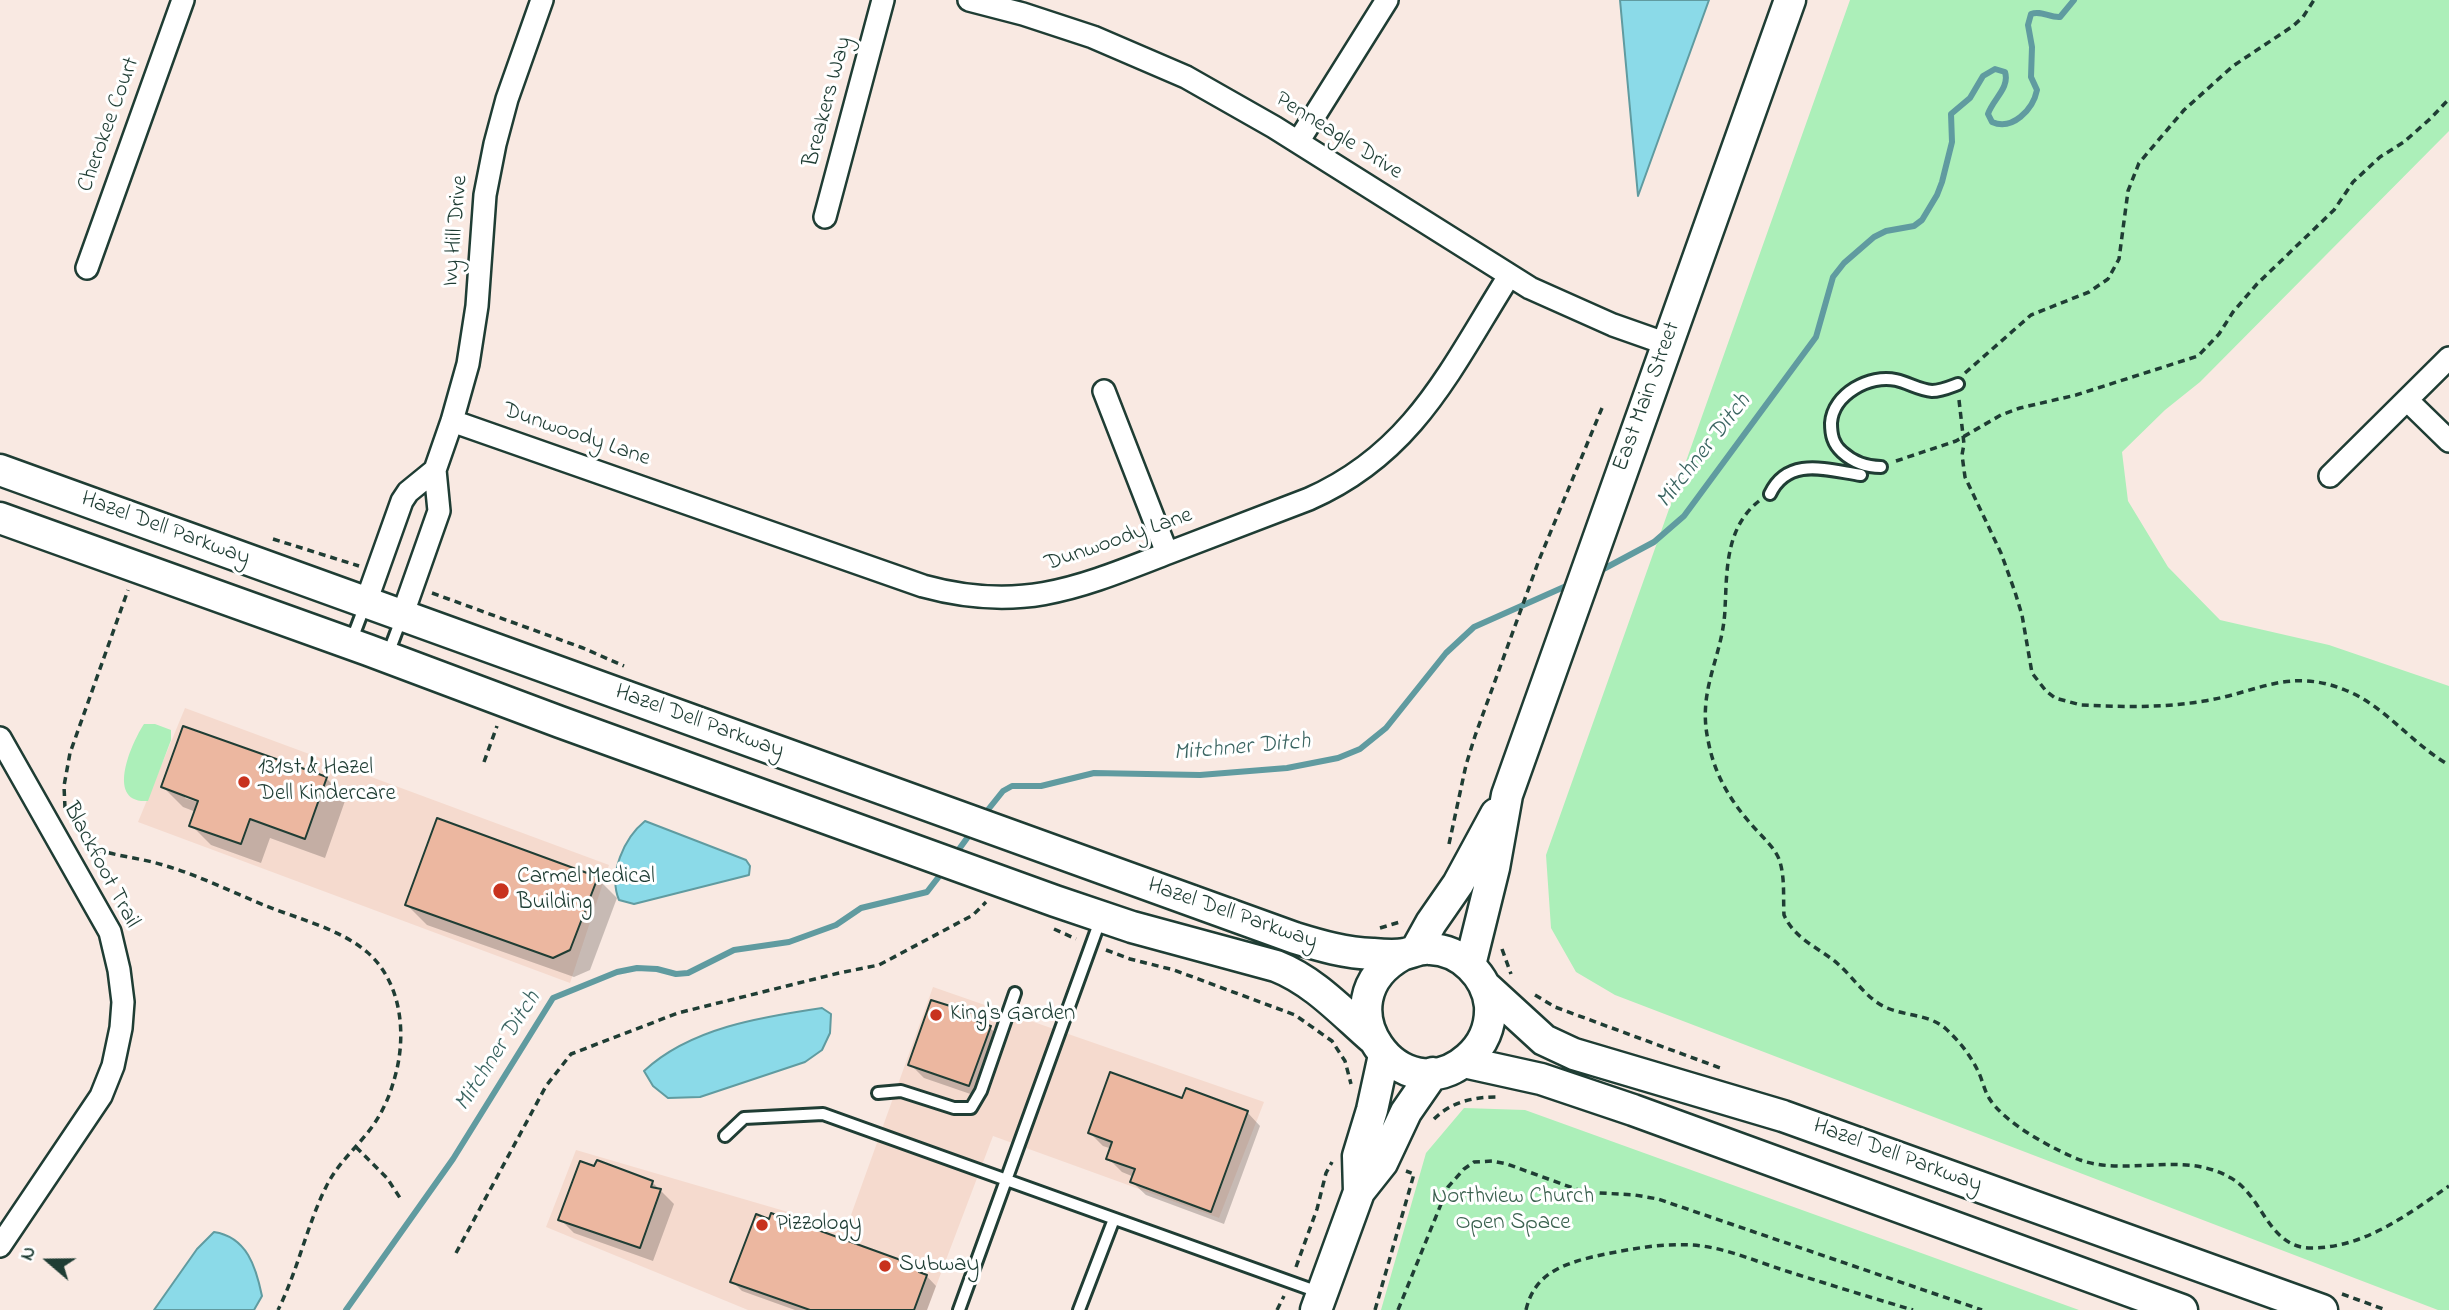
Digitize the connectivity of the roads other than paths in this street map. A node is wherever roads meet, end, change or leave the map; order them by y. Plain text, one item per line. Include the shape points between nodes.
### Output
1 (183, 0) edge
2 (542, 0) edge
3 (883, 0) edge
4 (969, 0) edge
5 (1387, 0) edge
6 (1790, 0) edge
7 (1298, 142) junction
8 (825, 217) dead end
9 (87, 268) dead end
10 (1509, 276) junction
11 (1667, 344) junction
12 (2449, 358) edge
13 (1958, 384) road end
14 (1104, 391) dead end
15 (2407, 400) junction
16 (452, 421) junction
17 (2449, 441) edge
18 (1881, 467) road end
19 (0, 470) edge
20 (435, 470) junction
21 (1861, 475) dead end
22 (2330, 476) dead end
23 (1770, 494) road end
24 (0, 518) edge
25 (1167, 553) junction
26 (366, 602) junction
27 (402, 616) junction
28 (351, 644) junction
29 (387, 657) junction
30 (0, 738) edge
31 (1507, 795) junction
32 (1101, 917) junction
33 (1409, 952) junction
34 (1477, 975) junction
35 (1016, 993) dead end
36 (1378, 1046) junction
37 (1464, 1062) junction
38 (1433, 1073) junction
39 (878, 1093) dead end
40 (725, 1136) dead end
41 (1007, 1180) junction
42 (1359, 1192) junction
43 (1114, 1219) junction
44 (0, 1246) edge
45 (1319, 1302) edge
46 (959, 1310) edge
47 (1079, 1310) edge
48 (2182, 1310) edge
49 (2322, 1310) edge

1 - 9 street, Cherokee Court
2 - 16 street, Ivy Hill Drive via 495,144 485,195 473,337
3 - 8 street, Breakers Way
4 - 7 street, Penneagle Drive via 1070,29 1150,60
5 - 7 street
6 - 11 main road, East Main Street
7 - 10 street, Penneagle Drive
10 - 11 street, Penneagle Drive via 1613,325
10 - 25 street, Dunwoody Lane via 1426,407 1379,457 1324,493
11 - 31 main road, East Main Street
12 - 15 street
13 - 18 lane via 1934,391 1881,379 1842,398 1832,418 1835,445 1856,461
14 - 25 street
15 - 17 street
15 - 22 street
16 - 20 street, Ivy Hill Drive
16 - 25 street, Dunwoody Lane via 923,586 961,595 1005,598 1053,593
19 - 26 main road, Hazel Dell Parkway
20 - 26 street via 402,501
20 - 27 street, Ivy Hill Drive via 439,510
21 - 23 lane via 1796,469 1778,481
24 - 28 main road, Hazel Dell Parkway
26 - 27 main road, Hazel Dell Parkway
26 - 28 lane
27 - 29 lane
27 - 33 main road, Hazel Dell Parkway via 1329,948 1356,953
28 - 29 main road, Hazel Dell Parkway
29 - 32 main road, Hazel Dell Parkway via 921,853 986,888
30 - 44 street, Blackfoot Trail via 110,932 123,1002 113,1066 101,1096
31 - 33 main road, East Main Street via 1458,884
31 - 34 main road, East Main Street
32 - 36 main road, Hazel Dell Parkway via 1288,971 1317,989
32 - 41 lane
33 - 34 main road via 1444,951
33 - 36 main road via 1384,967 1372,985 1366,1017
34 - 37 main road via 1490,1010 1486,1034
34 - 49 main road, Hazel Dell Parkway via 1536,1033 1574,1054 1783,1116
35 - 39 lane via 971,1108 954,1108 901,1091
36 - 38 main road via 1401,1068
36 - 42 main road via 1372,1110 1358,1156
37 - 38 main road
37 - 48 main road, Hazel Dell Parkway via 1541,1079 1620,1106
38 - 42 main road via 1406,1112 1382,1163
40 - 41 lane via 744,1118 823,1114
41 - 43 lane
41 - 46 lane
42 - 45 main road
43 - 45 lane via 1290,1282
43 - 47 lane

